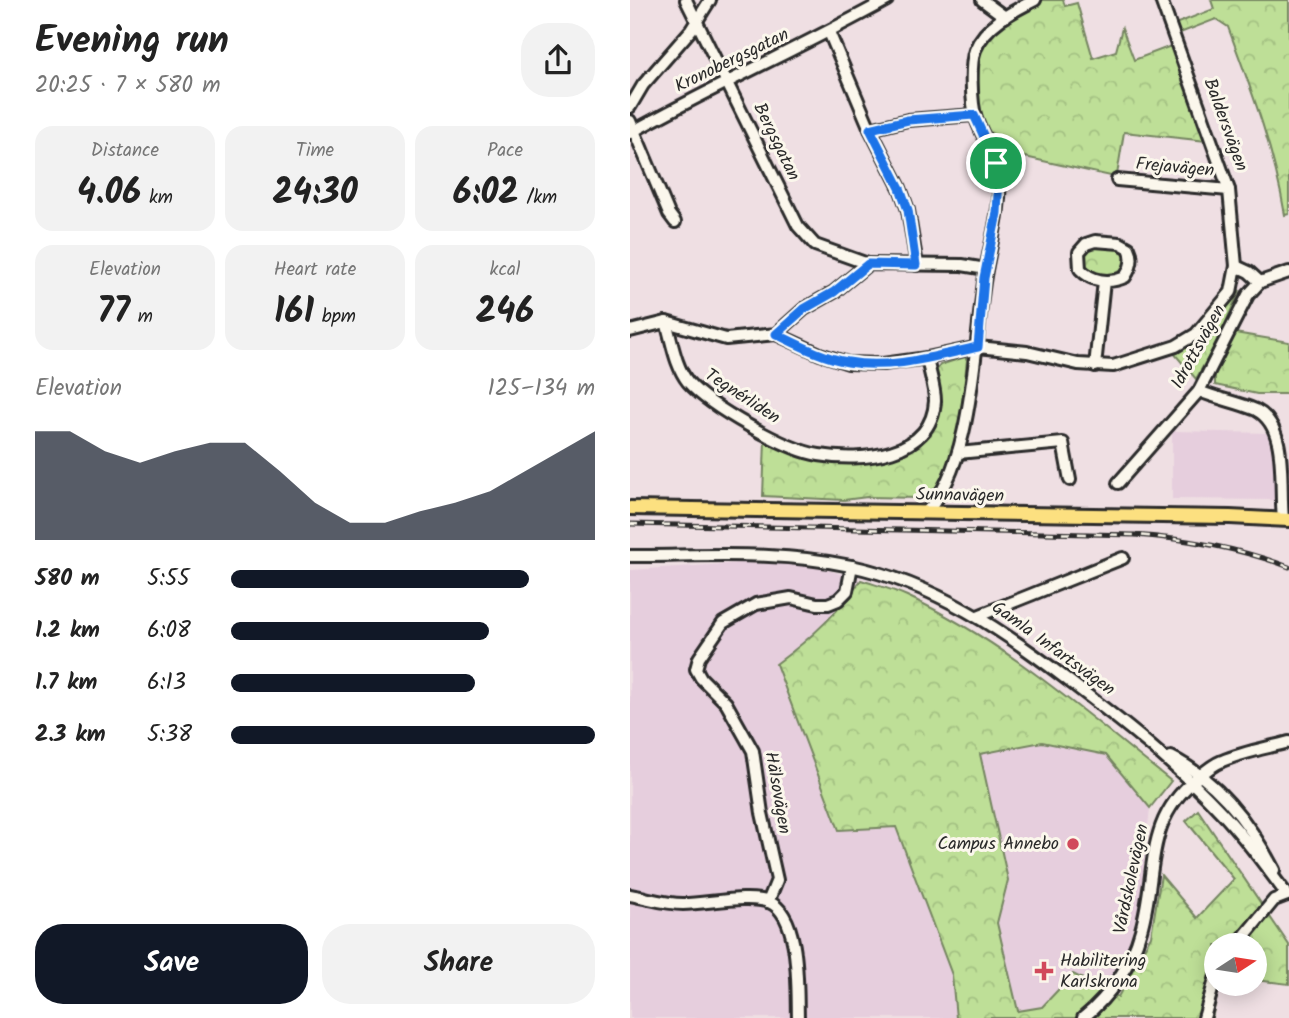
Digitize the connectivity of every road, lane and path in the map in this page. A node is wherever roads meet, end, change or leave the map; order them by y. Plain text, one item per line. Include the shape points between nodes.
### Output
1 (686, 0) edge
2 (710, 0) edge
3 (887, 0) edge
4 (982, 0) edge
5 (1035, 0) edge
6 (1161, 0) edge
7 (1005, 17) junction
8 (698, 20) junction
9 (829, 32) junction
10 (727, 81) junction
11 (630, 107) edge
12 (974, 115) junction
13 (631, 129) edge
14 (870, 129) junction
15 (1117, 180) dead end
16 (1229, 190) junction
17 (675, 222) dead end
18 (868, 264) junction
19 (916, 265) junction
20 (1236, 266) junction
21 (986, 269) junction
22 (1289, 272) edge
23 (1104, 281) junction
24 (1260, 282) junction
25 (666, 322) junction
26 (630, 331) edge
27 (776, 334) junction
28 (978, 347) junction
29 (927, 358) junction
30 (1095, 366) junction
31 (1199, 391) junction
32 (958, 453) junction
33 (1070, 480) dead end
34 (1118, 483) dead end
35 (630, 508) edge
36 (925, 513) junction
37 (1286, 519) edge
38 (630, 556) edge
39 (1124, 558) dead end
40 (852, 566) junction
41 (978, 615) junction
42 (1289, 742) edge
43 (1196, 779) junction
44 (630, 895) edge
45 (1288, 897) edge
46 (768, 902) junction
47 (1247, 933) edge
48 (1210, 996) edge
49 (798, 1018) edge
50 (1083, 1018) edge
51 (1204, 1018) edge

1 - 8 street, Bergsgatan
2 - 8 street
3 - 9 street, Kronobergsgatan
4 - 7 street
5 - 7 street
6 - 16 street, Baldersvägen
7 - 12 street via 974,51
8 - 10 street, Bergsgatan
8 - 11 street
9 - 10 street, Kronobergsgatan
9 - 14 street
10 - 13 street, Kronobergsgatan
10 - 18 street, Bergsgatan via 798,226 816,245
12 - 14 street via 908,120
12 - 21 street via 999,176
13 - 17 street
14 - 19 street via 908,210
15 - 16 street, Frejavägen
16 - 20 street, Baldersvägen
18 - 19 street, Bergsgatan
18 - 27 street
19 - 21 street, Bergsgatan
20 - 24 street
20 - 30 street via 1231,292 1196,334 1129,362
21 - 28 street
22 - 24 street
23 - 23 street via 1125,277 1132,263 1129,248 1095,242 1079,252 1080,269
23 - 30 street
24 - 31 street, Idrottsvägen via 1248,295
25 - 26 street
25 - 27 street via 726,339
25 - 29 street, Tegnérliden via 689,383 766,436 817,455 883,454 921,436 935,400
27 - 29 street via 848,363
28 - 29 street
28 - 30 street
28 - 32 street
31 - 34 street, Idrottsvägen
31 - 37 street via 1254,409 1274,425 1280,437
32 - 33 street via 1063,443
32 - 36 street via 947,487
35 - 36 main road, Sunnavägen
36 - 37 main road, Sunnavägen
38 - 40 street, Gamla Infartsvägen via 764,555
39 - 41 street
40 - 41 street, Gamla Infartsvägen via 911,583
40 - 46 street, Hälsovägen via 847,591 838,600 817,604 772,599 723,623 696,669 726,703 753,751 777,880
41 - 43 street, Gamla Infartsvägen
42 - 43 street, Vårdskolevägen via 1222,761
43 - 45 street, Gamla Infartsvägen
43 - 50 street, Vårdskolevägen via 1161,821 1147,906 1133,953 1107,995
44 - 46 street via 684,904
45 - 47 street via 1274,900
46 - 49 street via 778,908 791,932
48 - 51 street

